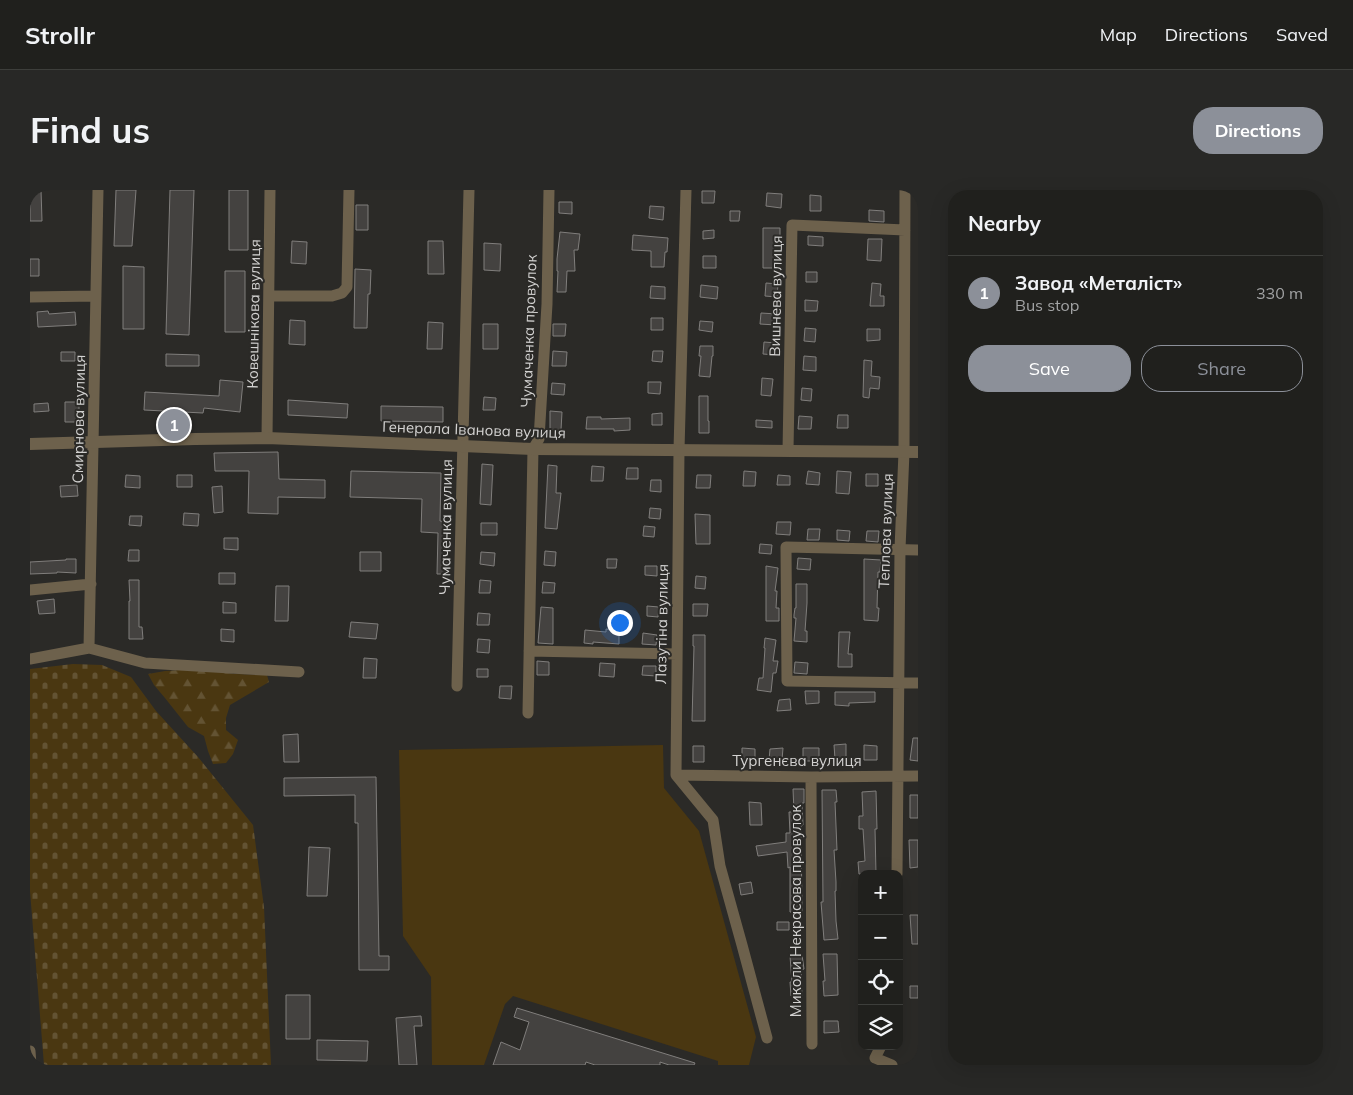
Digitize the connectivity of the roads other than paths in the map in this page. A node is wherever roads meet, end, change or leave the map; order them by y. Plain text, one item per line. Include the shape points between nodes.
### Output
1 (98, 190) edge
2 (270, 190) edge
3 (349, 190) edge
4 (469, 190) edge
5 (549, 190) edge
6 (686, 190) edge
7 (905, 190) edge
8 (905, 230) junction
9 (96, 296) junction
10 (269, 296) junction
11 (30, 297) edge
12 (267, 438) junction
13 (93, 442) junction
14 (30, 444) edge
15 (463, 446) junction
16 (533, 449) junction
17 (680, 450) junction
18 (788, 451) junction
19 (904, 452) junction
20 (918, 452) edge
21 (900, 549) junction
22 (918, 550) edge
23 (91, 584) junction
24 (30, 590) edge
25 (89, 648) junction
26 (529, 651) junction
27 (677, 654) junction
28 (30, 659) edge
29 (299, 672) dead end
30 (898, 683) junction
31 (918, 683) edge
32 (457, 686) dead end
33 (528, 713) dead end
34 (676, 775) junction
35 (897, 776) junction
36 (918, 776) edge
37 (811, 777) junction
38 (897, 870) edge
39 (767, 1038) dead end
40 (812, 1044) dead end
41 (879, 1050) edge
42 (30, 1051) edge
43 (31, 1065) edge
44 (892, 1065) edge

1 - 9 street, Смирнова вулиця
2 - 10 street, Ковешнікова вулиця
3 - 10 street via 347,287 342,293 332,296
4 - 15 street, Чумаченка вулиця
5 - 16 street, Чумаченка провулок via 547,304 539,439
6 - 17 street, Лазутіна вулиця
7 - 8 street, Теплова вулиця
8 - 18 street, Вишнева вулиця via 792,225
8 - 19 street, Теплова вулиця
9 - 11 street
9 - 13 street, Смирнова вулиця
10 - 12 street, Ковешнікова вулиця
12 - 13 street, Генерала Іванова вулиця
12 - 15 street, Генерала Іванова вулиця
13 - 14 street, Генерала Іванова вулиця
13 - 23 street, Смирнова вулиця
15 - 16 street, Генерала Іванова вулиця
15 - 32 street, Чумаченка вулиця
16 - 17 street, Генерала Іванова вулиця
16 - 26 street, Чумаченка провулок
17 - 18 street, Генерала Іванова вулиця
17 - 27 street, Лазутіна вулиця
18 - 19 street, Генерала Іванова вулиця
19 - 20 street, Генерала Іванова вулиця
19 - 21 street, Теплова вулиця
21 - 22 street
21 - 30 street, Теплова вулиця
21 - 30 street via 786,547 787,682
23 - 24 street
23 - 25 street, Смирнова вулиця
25 - 28 street
25 - 29 street via 145,663
26 - 27 street
26 - 33 street, Чумаченка провулок
27 - 34 street, Лазутіна вулиця
30 - 31 street
30 - 35 street, Теплова вулиця
34 - 37 street, Тургенєва вулиця
34 - 39 street via 713,820 720,866
35 - 36 street, Тургенєва вулиця
35 - 37 street, Тургенєва вулиця
35 - 38 street, Теплова вулиця
37 - 40 street, Миколи Некрасова провулок
41 - 44 street via 875,1058
42 - 43 street

